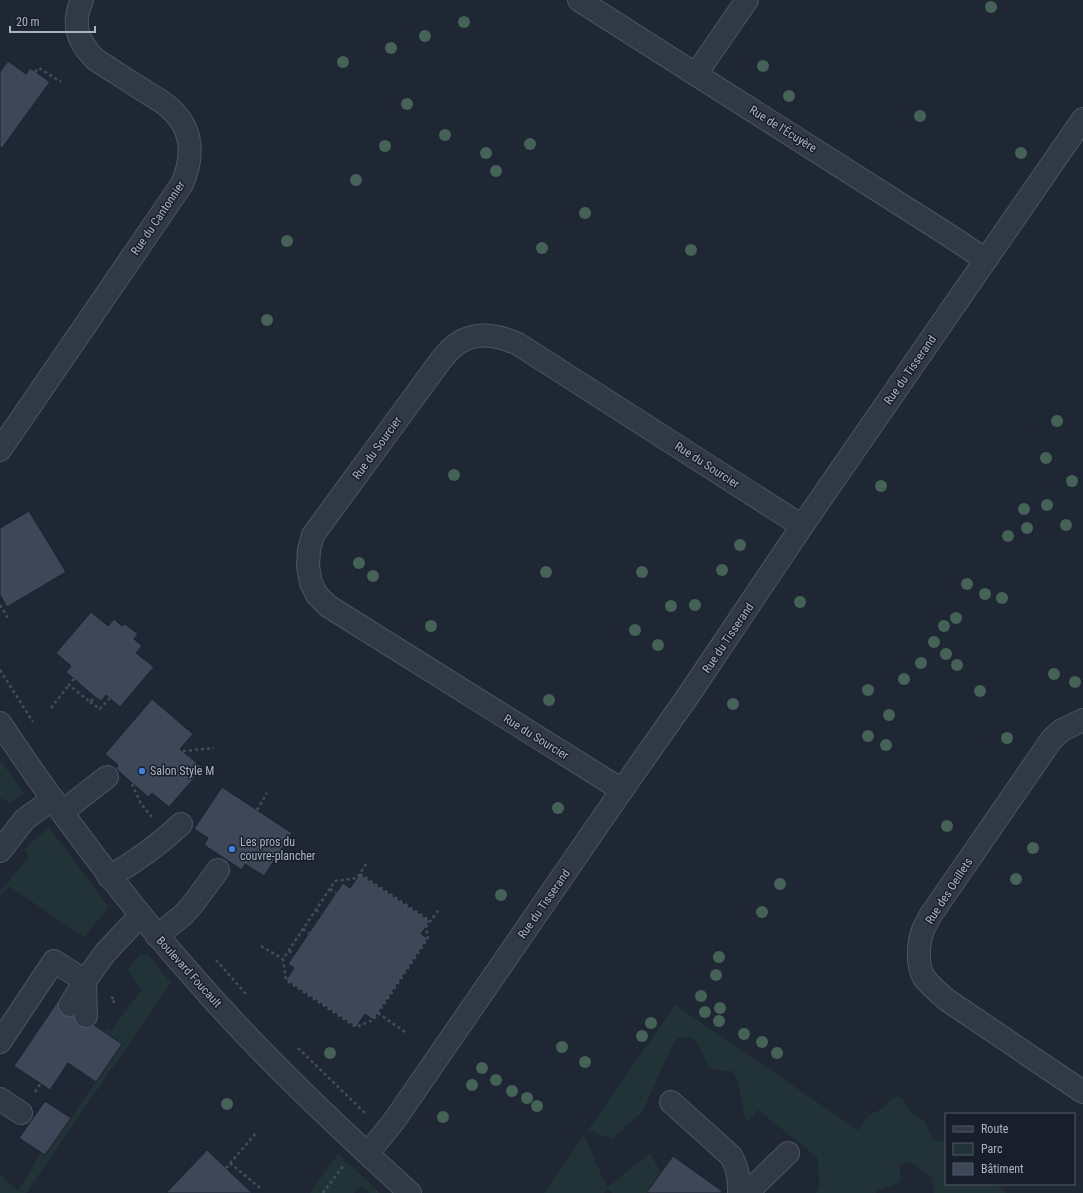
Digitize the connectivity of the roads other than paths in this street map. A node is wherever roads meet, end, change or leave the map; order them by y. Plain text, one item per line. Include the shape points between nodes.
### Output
1 (82, 0) edge
2 (579, 0) edge
3 (747, 0) edge
4 (696, 74) junction
5 (1083, 119) edge
6 (986, 260) junction
7 (0, 450) edge
8 (802, 526) junction
9 (1083, 720) edge
10 (0, 723) edge
11 (107, 777) dead end
12 (622, 790) junction
13 (57, 806) junction
14 (175, 830) road end
15 (0, 851) edge
16 (218, 870) dead end
17 (110, 877) junction
18 (140, 916) junction
19 (157, 936) junction
20 (85, 981) junction
21 (78, 1010) dead end
22 (0, 1042) edge
23 (1083, 1092) edge
24 (0, 1099) edge
25 (671, 1102) dead end
26 (21, 1113) dead end
27 (363, 1149) junction
28 (788, 1153) dead end
29 (410, 1193) edge
30 (739, 1193) edge
31 (747, 1193) edge

1 - 7 street, Rue du Cantonnier via 76,19 77,33 87,52 166,104 184,125 189,138 189,164 182,184
2 - 4 street, Rue de l'Écuyère
3 - 4 street
4 - 6 street, Rue de l'Écuyère
5 - 6 street, Rue du Tisserand
6 - 8 street, Rue du Tisserand
8 - 12 street, Rue du Tisserand
8 - 12 street, Rue du Sourcier via 518,344 491,335 476,336 452,348 313,535 308,550 311,583 317,595 328,606
9 - 23 street, Rue des Oeillets via 1062,730 1052,739 930,916 922,931 919,964 923,976 947,1000
10 - 13 street, Boulevard Foucault
11 - 13 street
12 - 27 street, Rue du Tisserand via 394,1121
13 - 15 street via 25,819
13 - 17 street, Boulevard Foucault
14 - 17 street via 133,863
16 - 19 street via 183,915
17 - 18 street, Boulevard Foucault
18 - 19 street, Boulevard Foucault
18 - 20 street via 105,953
19 - 27 street, Boulevard Foucault via 241,1029
20 - 21 street
20 - 22 street via 54,961
24 - 26 street
25 - 30 street via 731,1156 736,1164
27 - 29 street, Boulevard Foucault
28 - 31 street

